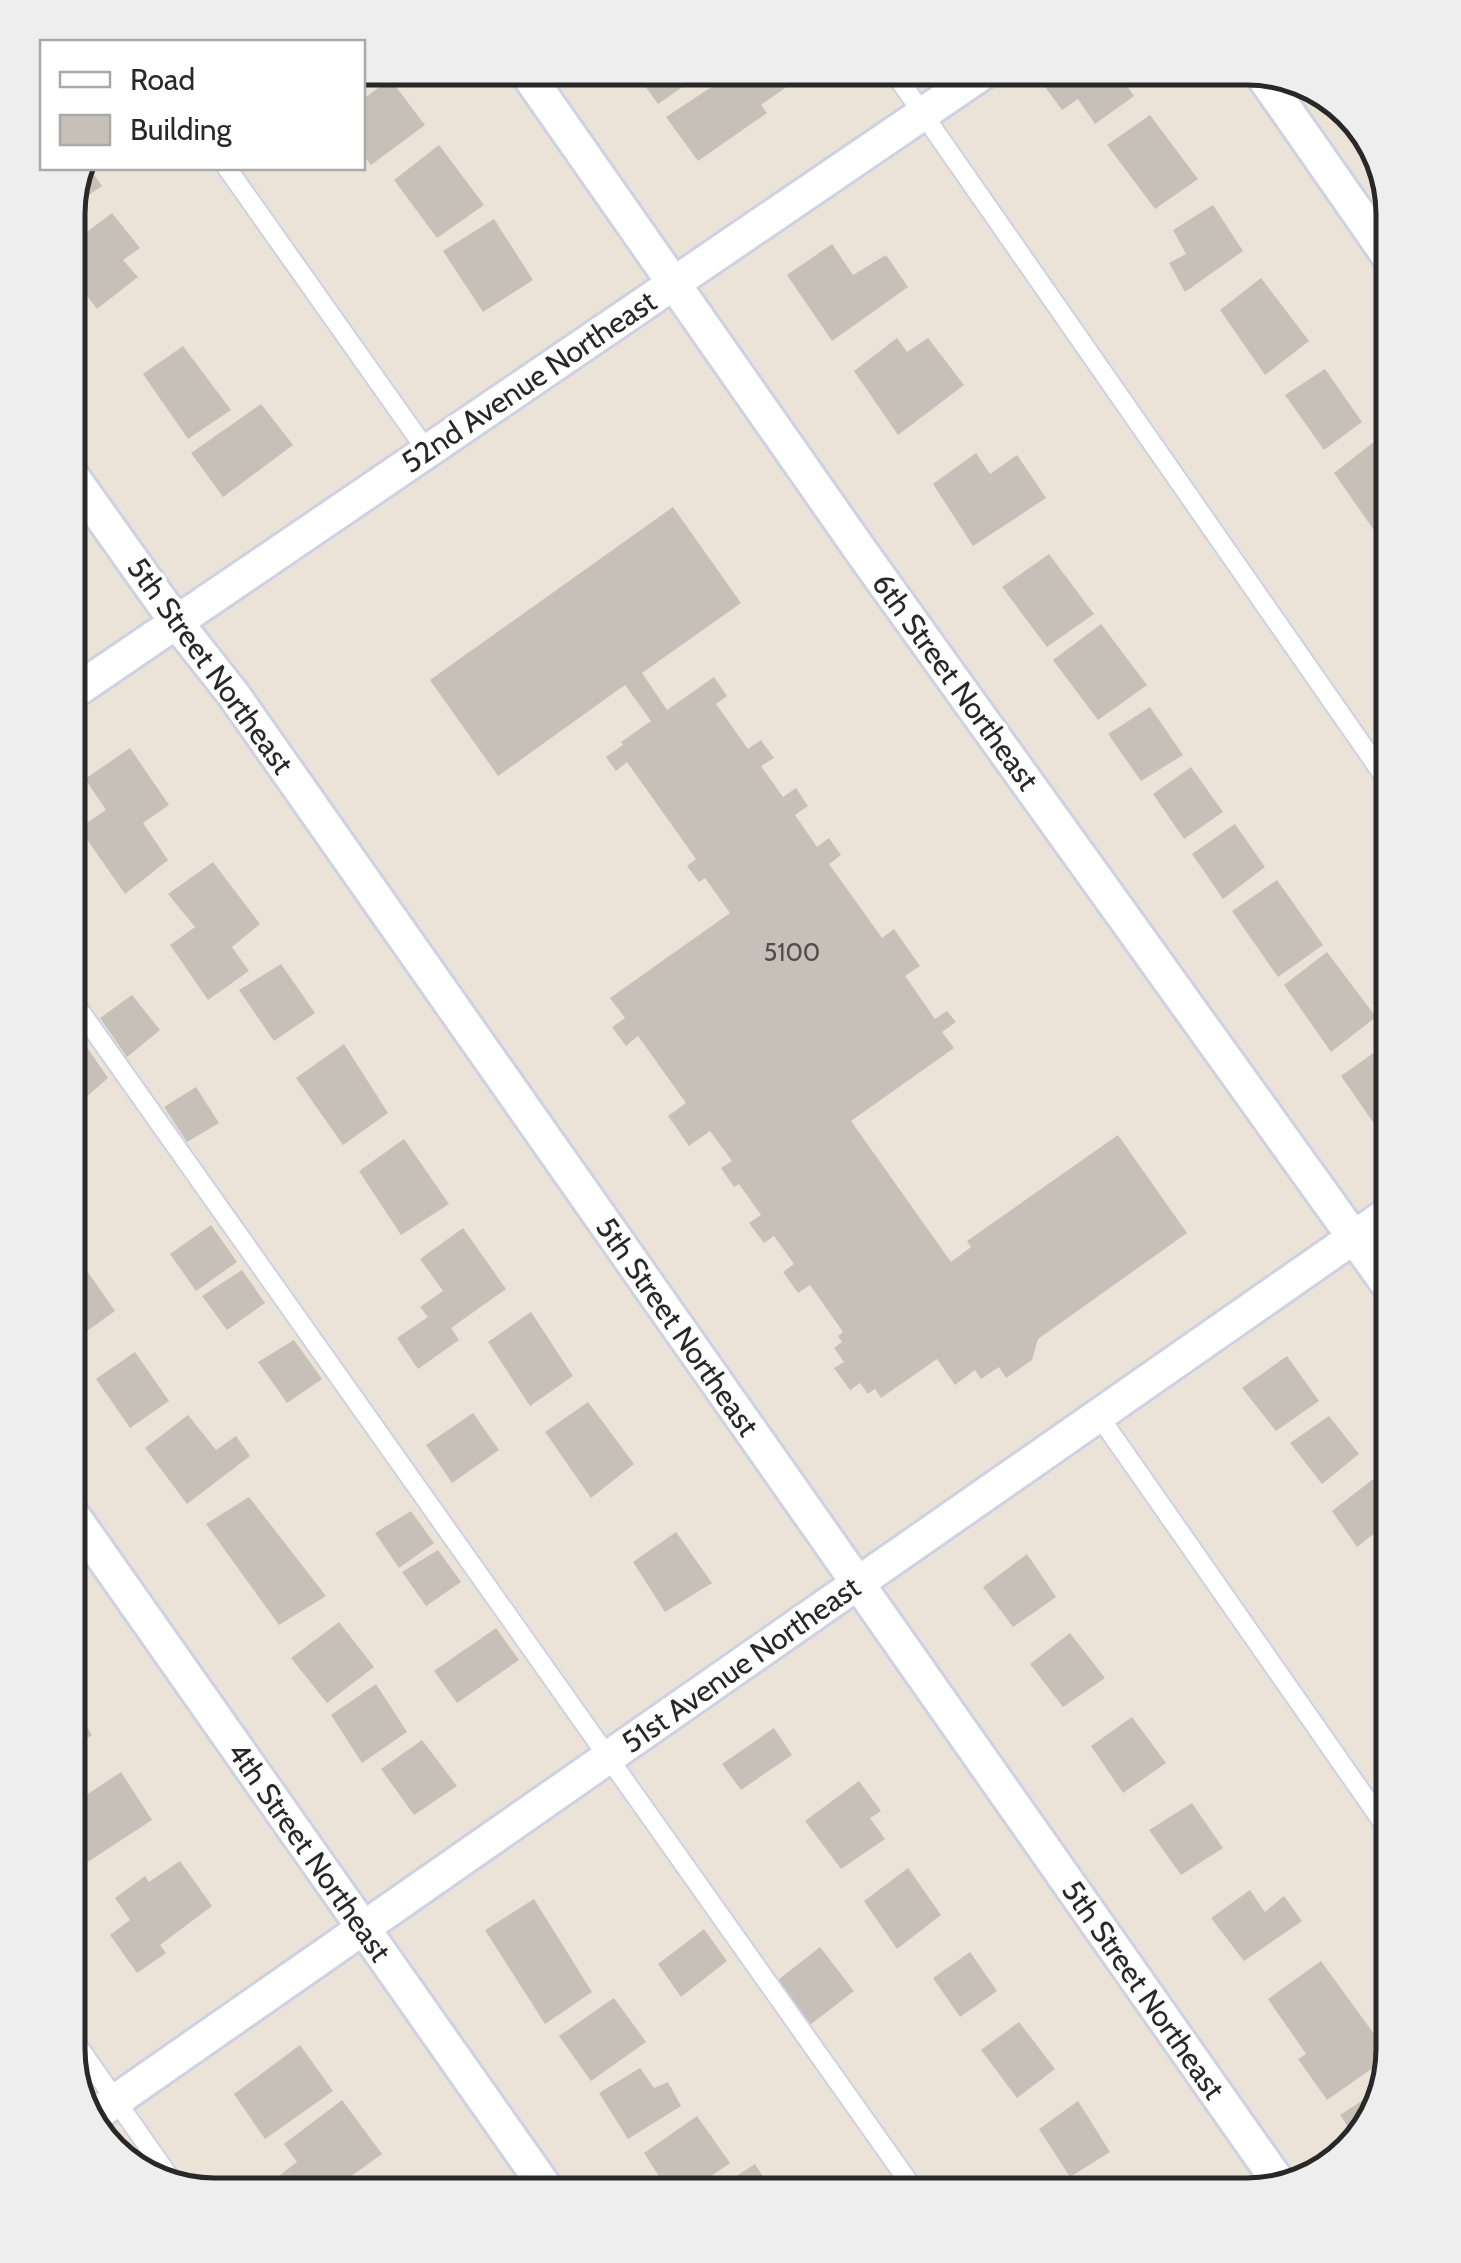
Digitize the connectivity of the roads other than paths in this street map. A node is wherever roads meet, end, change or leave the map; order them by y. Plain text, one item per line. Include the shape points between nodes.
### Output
1 (535, 85) edge
2 (903, 85) edge
3 (965, 85) edge
4 (1270, 87) edge
5 (923, 114) junction
6 (228, 170) edge
7 (1376, 238) edge
8 (676, 282) junction
9 (427, 451) junction
10 (85, 494) edge
11 (176, 622) junction
12 (85, 684) edge
13 (1376, 762) edge
14 (85, 1018) edge
15 (1376, 1223) edge
16 (1354, 1238) junction
17 (1376, 1268) edge
18 (1098, 1416) junction
19 (85, 1532) edge
20 (858, 1584) junction
21 (607, 1758) junction
22 (1376, 1811) edge
23 (363, 1928) junction
24 (86, 2057) edge
25 (116, 2100) junction
26 (101, 2111) edge
27 (163, 2167) edge
28 (1274, 2175) edge
29 (538, 2178) edge
30 (905, 2178) edge

1 - 8 street, 6th Street Northeast
2 - 5 lane
3 - 5 street, 52nd Avenue Northeast
4 - 7 street
5 - 8 street, 52nd Avenue Northeast
5 - 13 lane
6 - 9 lane
8 - 9 street, 52nd Avenue Northeast
8 - 16 street, 6th Street Northeast via 722,356
9 - 11 street, 52nd Avenue Northeast
10 - 11 street, 5th Street Northeast
11 - 12 street, 52nd Avenue Northeast
11 - 20 street, 5th Street Northeast
14 - 21 lane
15 - 16 street, 51st Avenue Northeast
16 - 17 street, 6th Street Northeast
16 - 18 street, 51st Avenue Northeast
18 - 20 street, 51st Avenue Northeast
18 - 22 lane
19 - 23 street, 4th Street Northeast
20 - 21 street, 51st Avenue Northeast
20 - 28 street, 5th Street Northeast
21 - 23 street, 51st Avenue Northeast
21 - 30 lane
23 - 25 street, 51st Avenue Northeast
23 - 29 street, 4th Street Northeast
24 - 25 lane
25 - 26 street, 51st Avenue Northeast
25 - 27 lane

